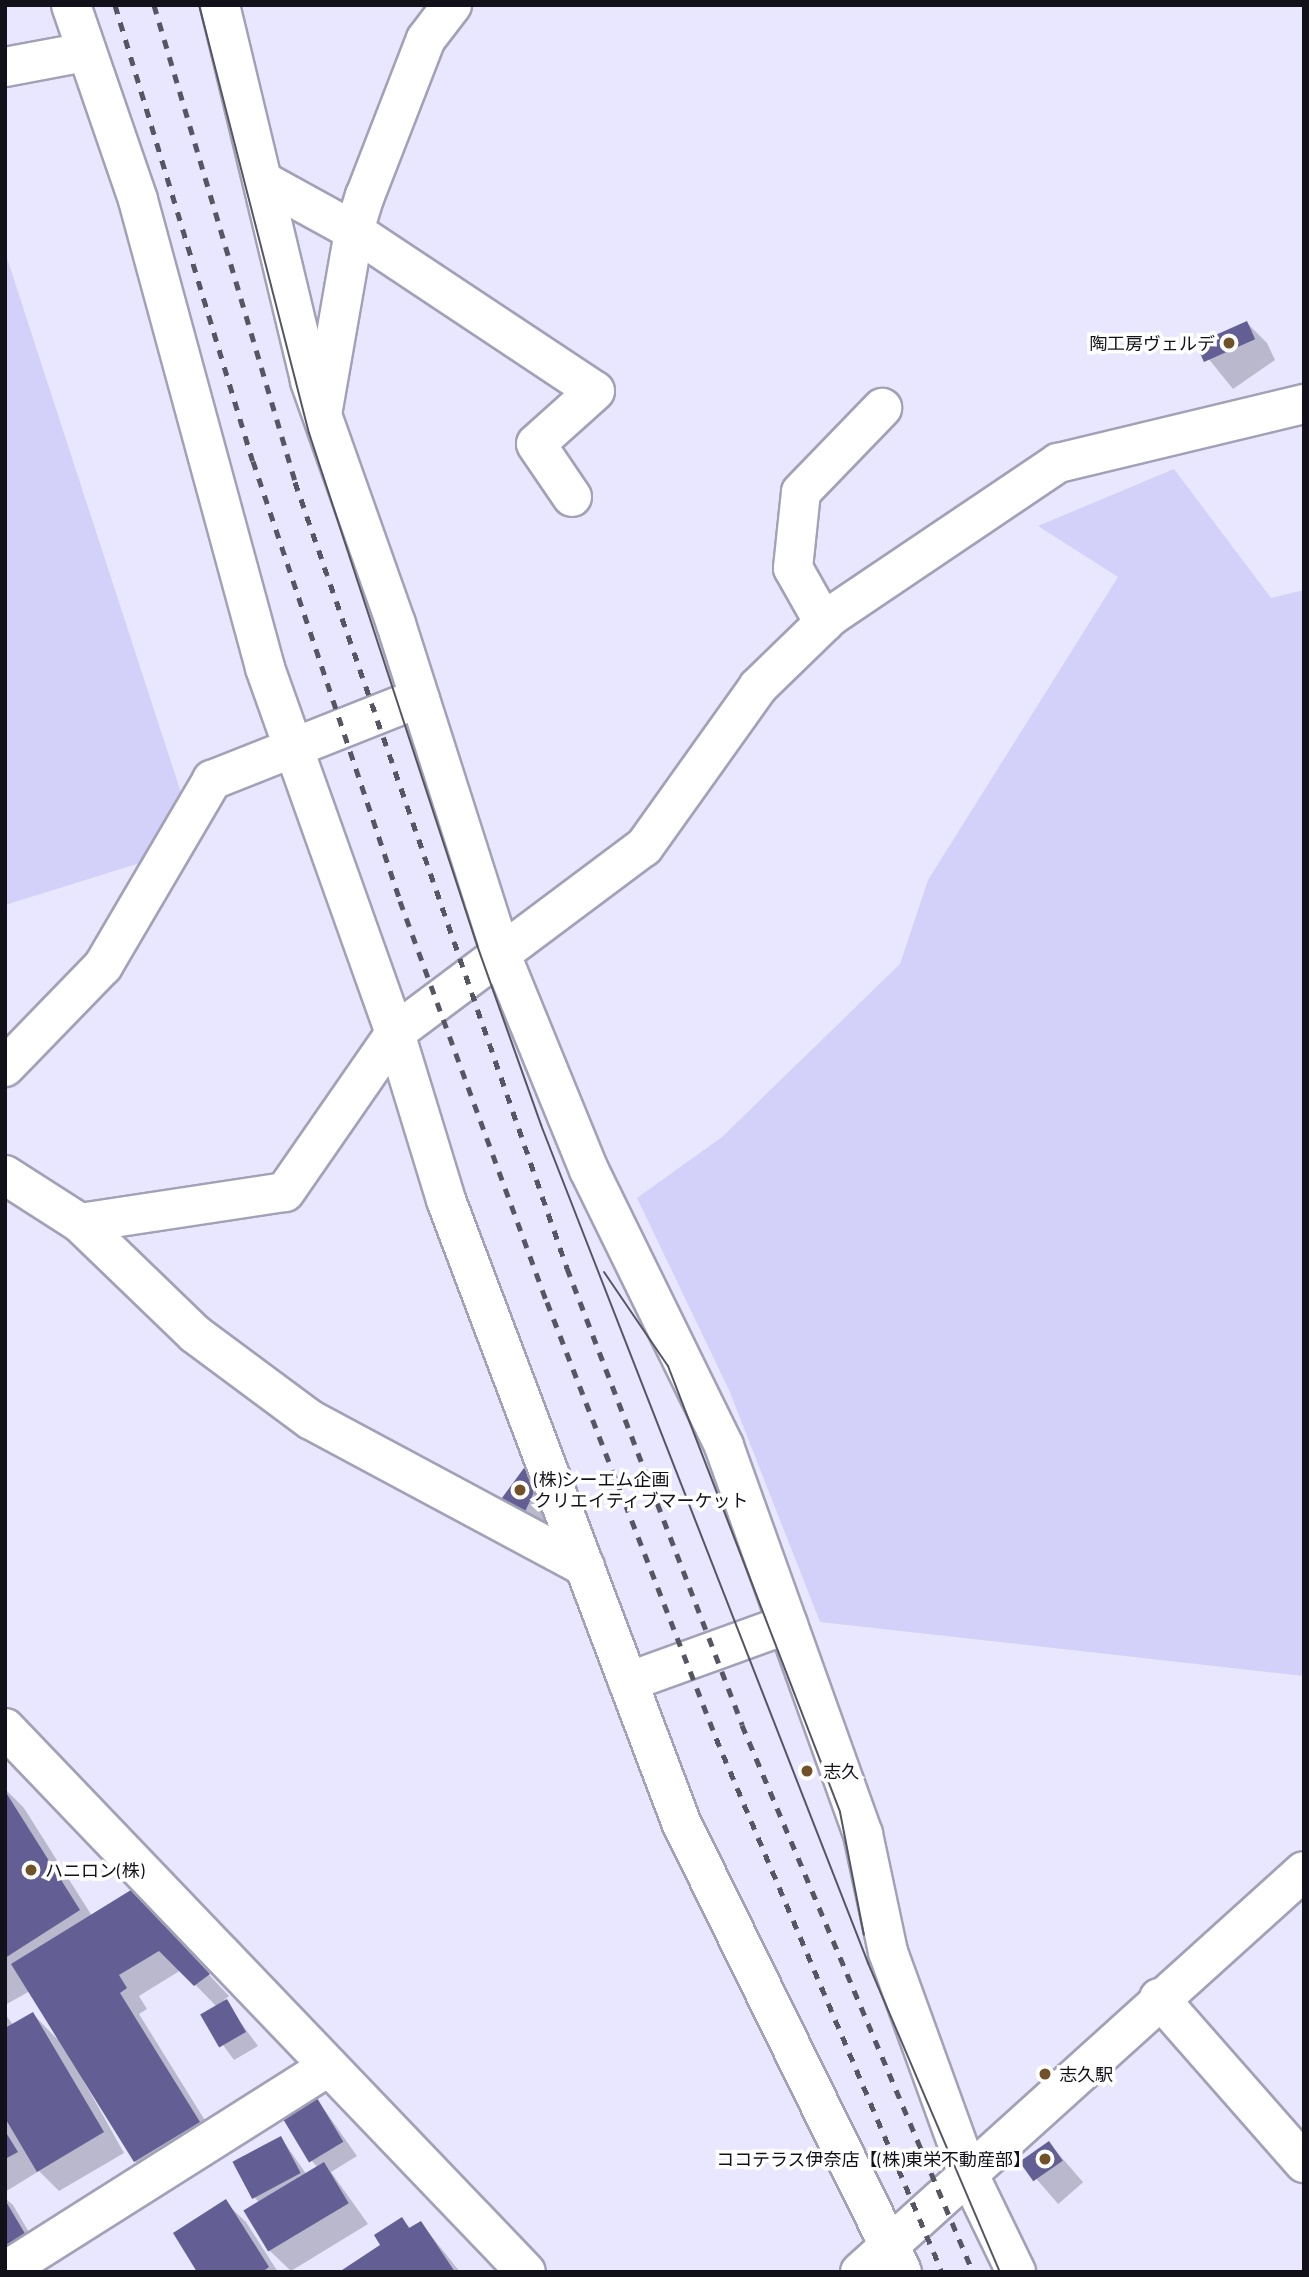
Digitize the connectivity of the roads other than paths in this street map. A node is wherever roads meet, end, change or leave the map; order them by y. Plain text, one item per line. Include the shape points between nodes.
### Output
1 (71, 5) edge
2 (220, 5) edge
3 (452, 5) edge
4 (85, 52) junction
5 (5, 67) edge
6 (265, 182) junction
7 (354, 231) junction
8 (1304, 404) edge
9 (883, 408) dead end
10 (322, 414) junction
11 (572, 497) dead end
12 (824, 623) junction
13 (419, 698) junction
14 (291, 748) junction
15 (502, 957) junction
16 (395, 1033) junction
17 (5, 1067) edge
18 (5, 1175) edge
19 (80, 1223) junction
20 (585, 1567) junction
21 (788, 1624) junction
22 (628, 1682) junction
23 (5, 1728) edge
24 (1304, 1871) edge
25 (1159, 1998) junction
26 (329, 2066) junction
27 (1304, 2163) edge
28 (968, 2173) junction
29 (895, 2258) edge
30 (5, 2271) edge
31 (526, 2272) edge
32 (860, 2272) edge
33 (1016, 2272) edge

1 - 4 street
2 - 6 street
3 - 7 street via 426,40
4 - 5 street
4 - 14 street via 138,200 265,668
6 - 7 street
6 - 10 street via 310,381
7 - 10 street
7 - 11 street via 595,391 536,444
8 - 12 street via 1058,463 922,551
9 - 12 street via 801,492 793,568
10 - 13 street
12 - 15 street via 758,687 644,847
13 - 14 street
13 - 15 street
14 - 16 street
14 - 17 street via 212,780 103,966
15 - 16 street
15 - 21 street via 589,1170 724,1446
16 - 19 street via 285,1192
16 - 20 street via 446,1200
18 - 19 street
19 - 20 street via 195,1335 311,1420
20 - 22 street
21 - 22 street
21 - 28 street via 863,1834 888,1952
22 - 29 street via 681,1822
23 - 26 street
24 - 25 street
25 - 27 street
25 - 28 street
26 - 30 street
26 - 31 street
28 - 29 street
28 - 33 street
29 - 32 street

